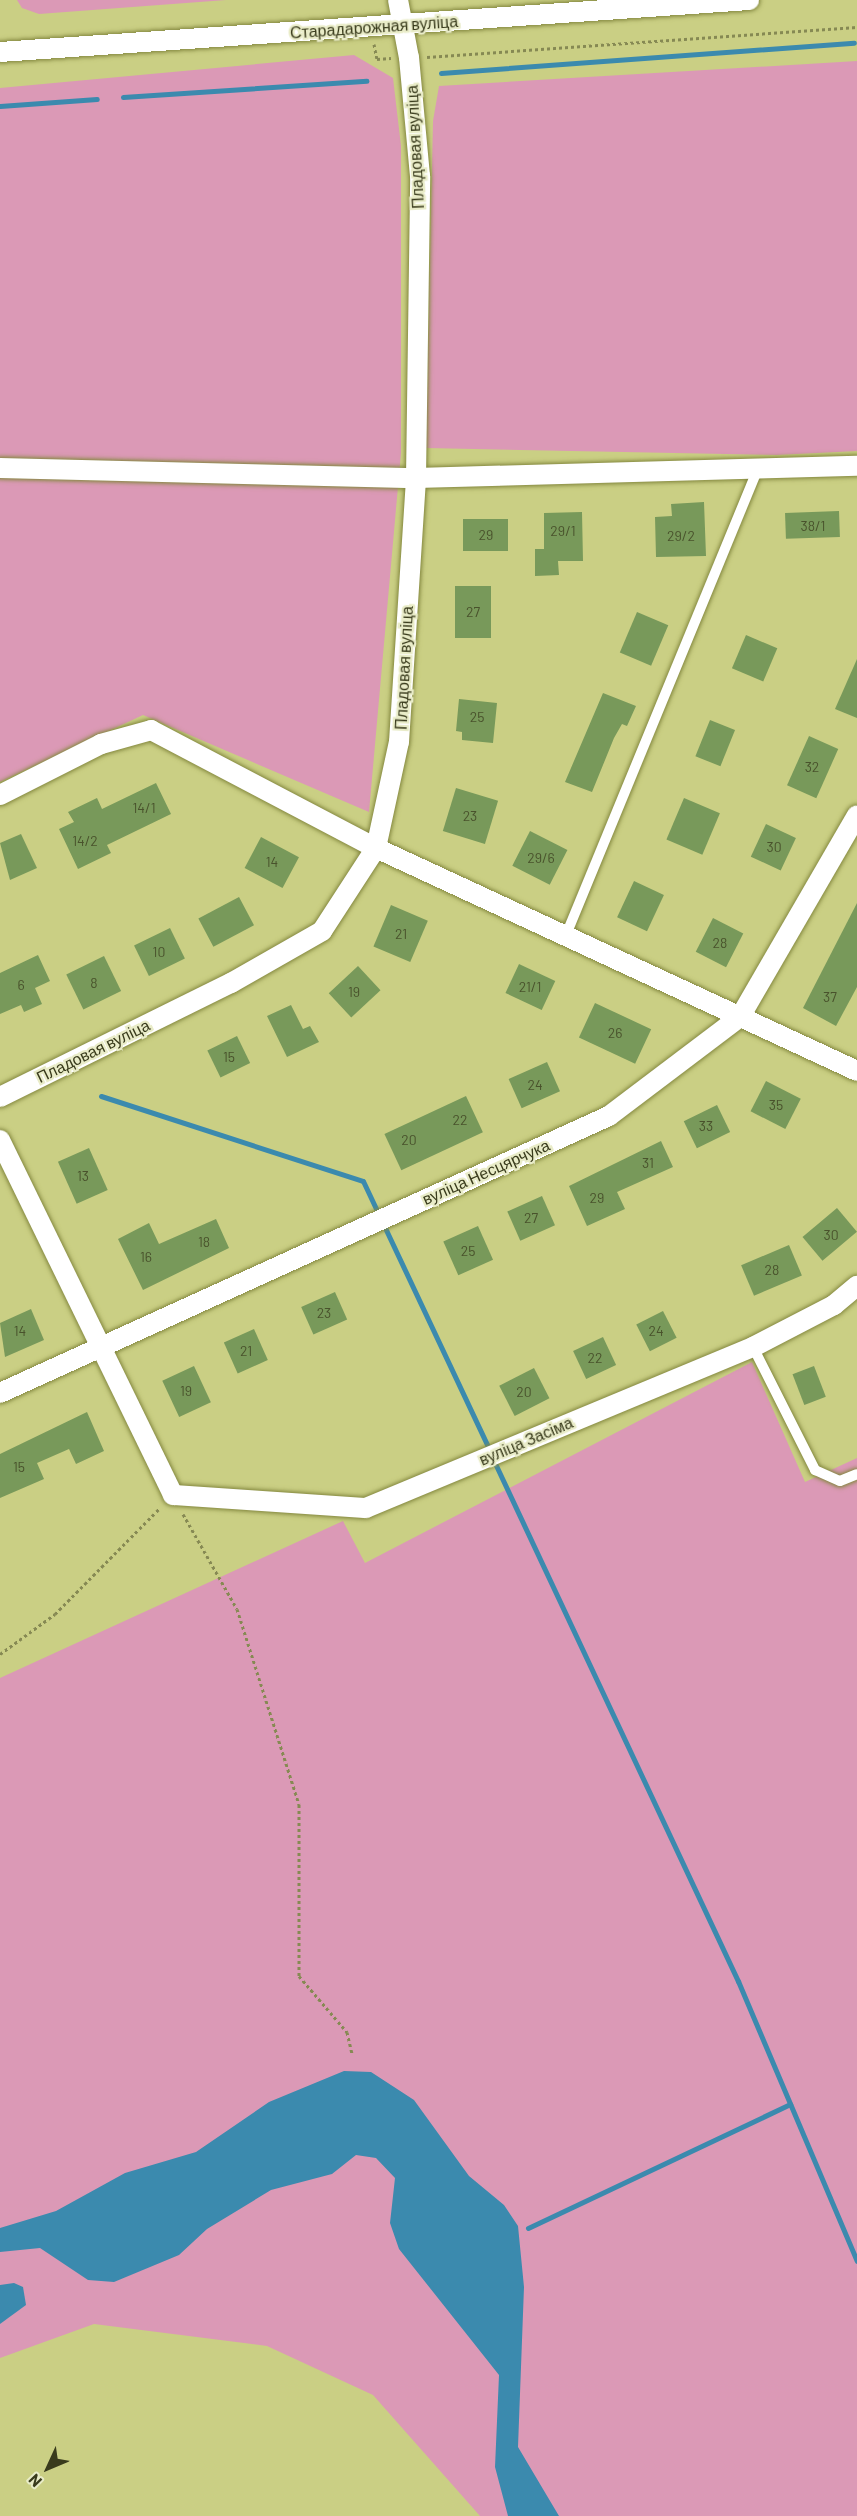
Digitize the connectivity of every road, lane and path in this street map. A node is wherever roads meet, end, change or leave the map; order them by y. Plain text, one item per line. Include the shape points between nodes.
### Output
1 (398, 0) edge
2 (749, 0) edge
3 (403, 25) junction
4 (371, 27) junction
5 (857, 27) edge
6 (0, 52) edge
7 (409, 58) junction
8 (857, 466) edge
9 (0, 468) edge
10 (757, 471) junction
11 (416, 478) junction
12 (0, 795) edge
13 (857, 815) edge
14 (376, 848) junction
15 (566, 935) junction
16 (740, 1017) junction
17 (857, 1071) edge
18 (0, 1097) edge
19 (0, 1140) edge
20 (857, 1286) edge
21 (97, 1347) junction
22 (753, 1347) junction
23 (0, 1393) edge
24 (857, 1474) edge
25 (173, 1495) junction
26 (0, 1654) edge
27 (352, 2054) dead end

1 - 3 street, Пладовая вуліца
2 - 3 street, Старадарожная вуліца
3 - 4 street, Старадарожная вуліца
3 - 7 street, Пладовая вуліца
4 - 6 street, Старадарожная вуліца
4 - 7 path via 377,59
5 - 7 path
7 - 11 street, Пладовая вуліца via 420,176
8 - 10 street
9 - 11 street
10 - 11 street
10 - 15 lane
11 - 14 street, Пладовая вуліца via 399,742
12 - 14 street via 101,744 151,730
13 - 16 street, вуліца Несцярчука
14 - 15 street
14 - 18 street, Пладовая вуліца via 322,931 231,983
15 - 16 street
16 - 17 street
16 - 21 street, вуліца Несцярчука via 609,1116
19 - 21 street
20 - 22 street, вуліца Засіма via 834,1305
21 - 23 street, вуліца Несцярчука
21 - 25 street
22 - 24 lane via 815,1470 840,1481
22 - 25 street, вуліца Засіма via 366,1508
25 - 26 path via 55,1614
25 - 27 path via 237,1609 299,1804 299,1976 348,2032

